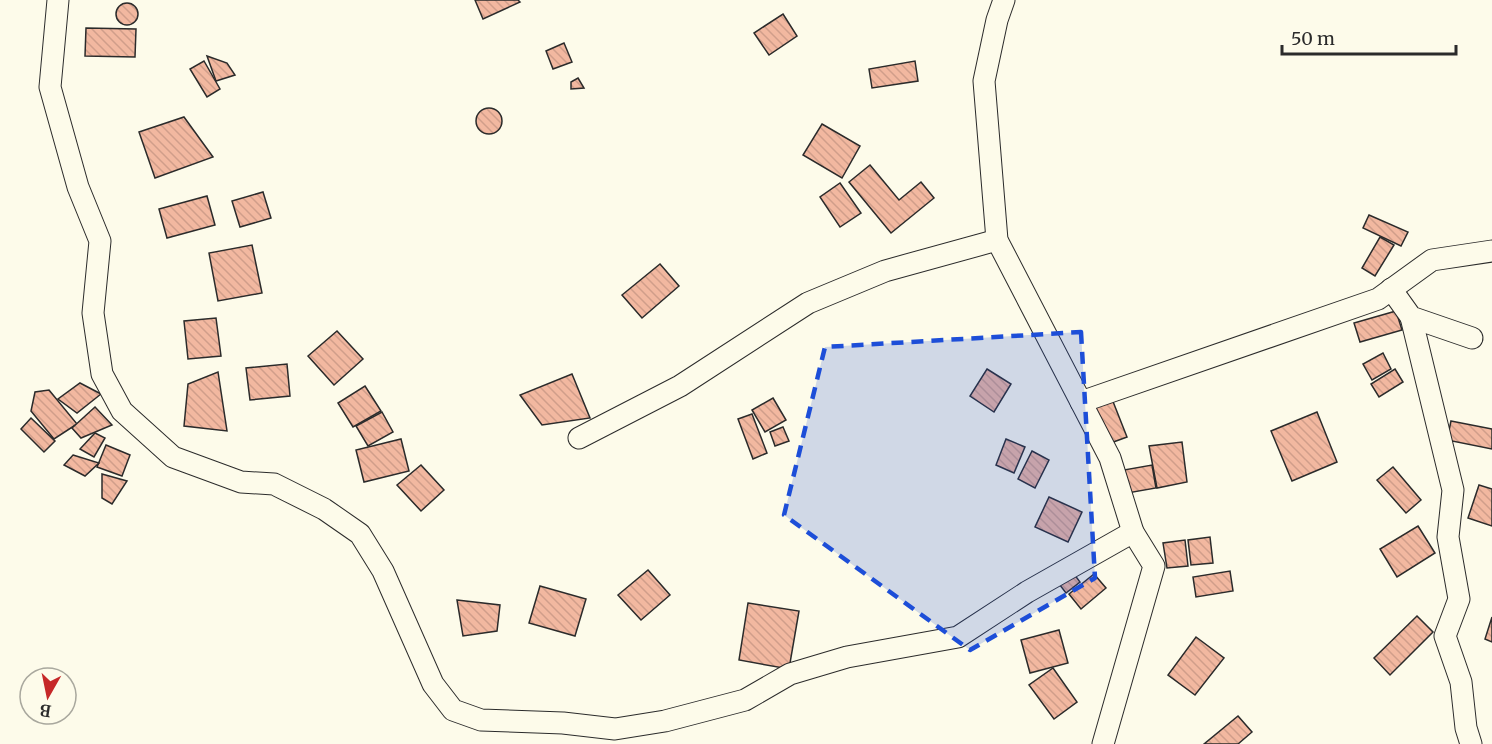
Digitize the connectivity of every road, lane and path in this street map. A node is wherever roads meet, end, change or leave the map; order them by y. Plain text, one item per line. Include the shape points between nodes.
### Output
1 (58, 0) edge
2 (1004, 0) edge
3 (997, 240) junction
4 (1492, 251) edge
5 (1391, 289) junction
6 (1411, 317) junction
7 (1472, 338) dead end
8 (1081, 402) junction
9 (579, 438) dead end
10 (1133, 532) junction
11 (1103, 744) edge
12 (1471, 744) edge

1 - 10 street via 50,87 78,187 100,241 93,313 102,374 122,411 173,457 242,482 274,484 324,509 360,534 383,571 433,684 453,710 481,720 615,729 665,721 744,700 790,674 847,657 958,637 1027,592
2 - 3 street via 984,81
3 - 8 street
3 - 9 street via 885,271 808,303 680,387
4 - 5 street via 1432,260
5 - 6 street
5 - 8 street via 1378,299
6 - 7 street
6 - 12 street via 1453,490 1448,537 1459,599 1445,636 1461,682
8 - 10 street via 1110,458
10 - 11 street via 1154,566

